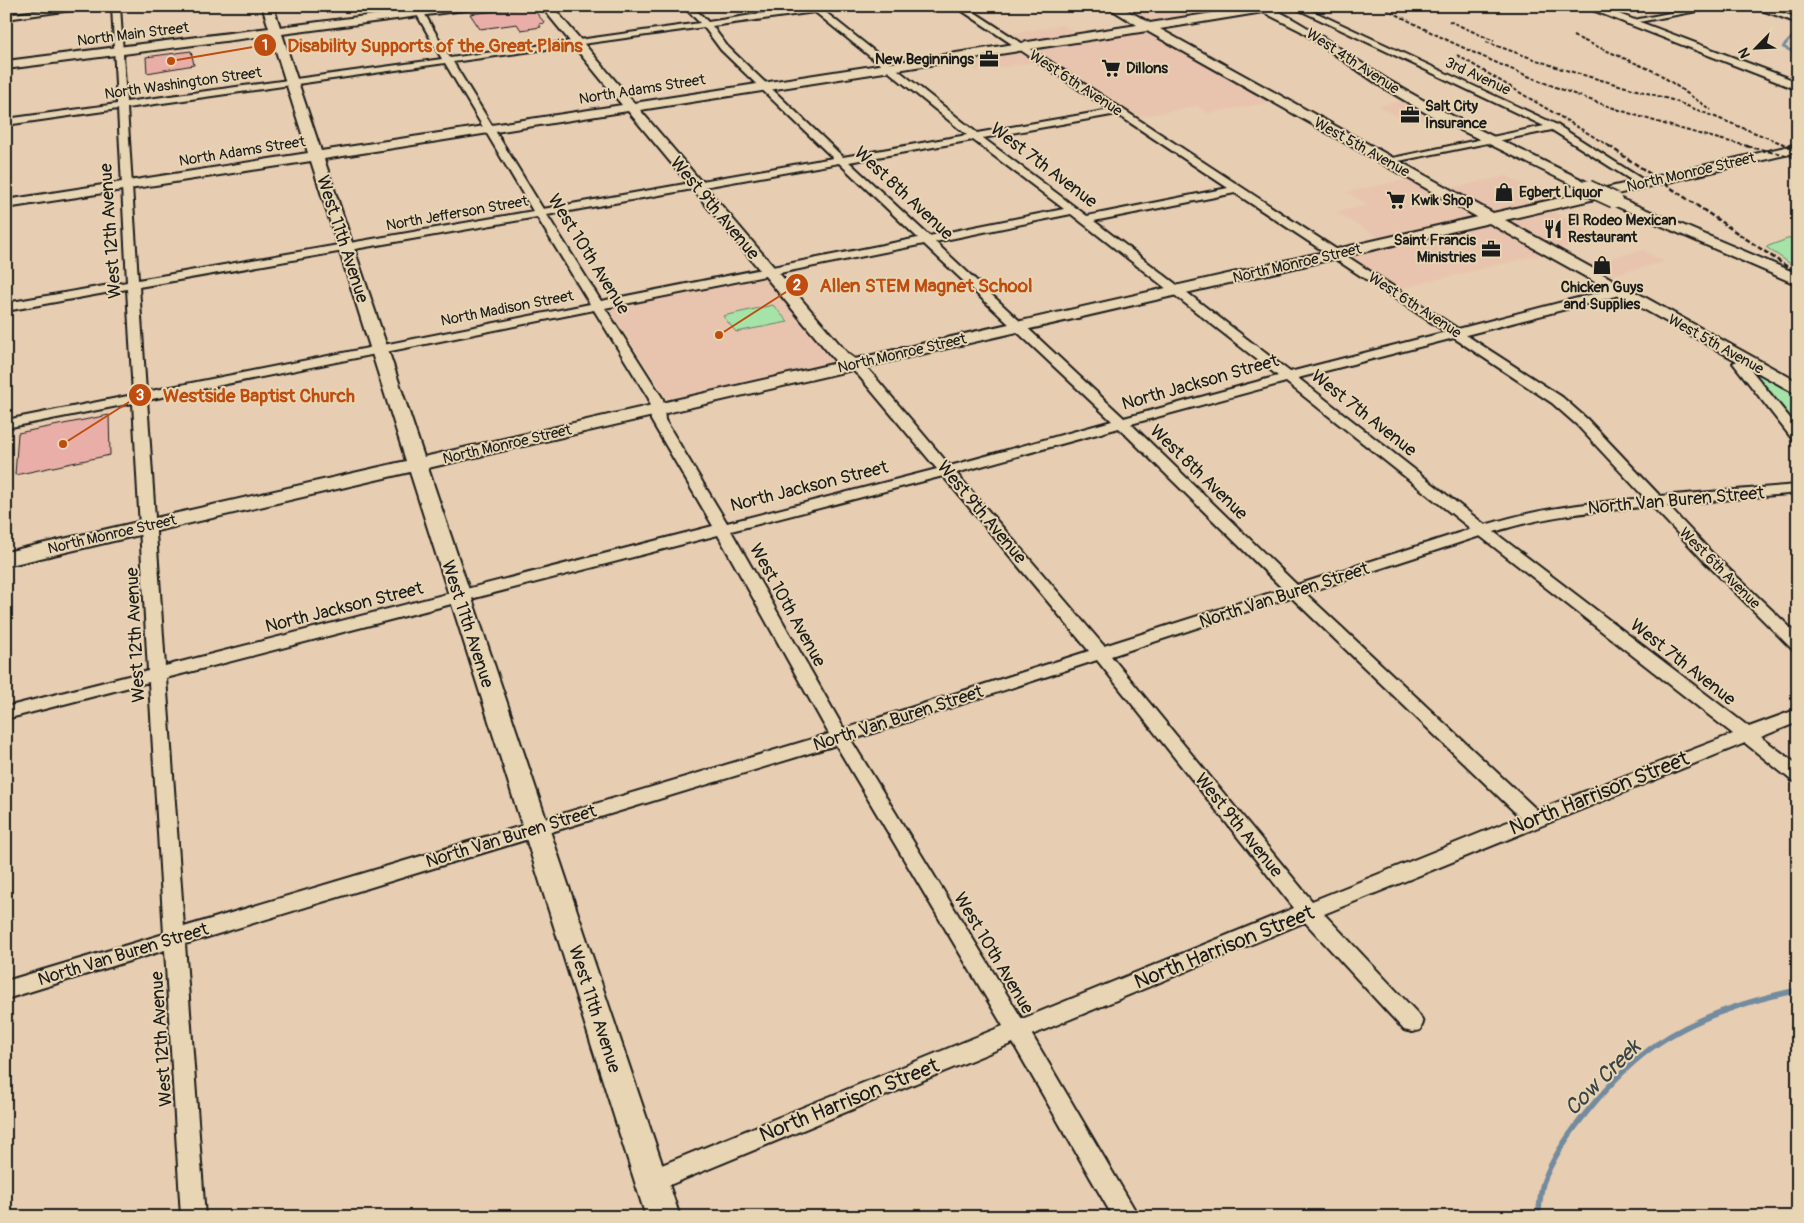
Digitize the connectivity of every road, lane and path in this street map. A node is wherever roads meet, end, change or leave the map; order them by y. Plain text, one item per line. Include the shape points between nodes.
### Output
1 (97, 6) edge
2 (116, 6) edge
3 (267, 6) edge
4 (472, 6) edge
5 (546, 6) edge
6 (687, 6) edge
7 (839, 6) edge
8 (960, 6) edge
9 (1111, 6) edge
10 (1283, 6) edge
11 (1295, 6) edge
12 (1587, 6) edge
13 (1720, 6) edge
14 (1754, 6) edge
15 (815, 8) edge
16 (1264, 8) edge
17 (418, 10) edge
18 (6, 17) edge
19 (1795, 20) edge
20 (1628, 22) junction
21 (706, 24) junction
22 (1149, 27) junction
23 (275, 31) junction
24 (575, 42) junction
25 (1021, 47) junction
26 (118, 51) junction
27 (447, 59) junction
28 (6, 65) edge
29 (889, 67) junction
30 (292, 81) junction
31 (1798, 86) edge
32 (763, 87) junction
33 (122, 106) junction
34 (629, 108) junction
35 (1119, 111) junction
36 (6, 122) edge
37 (1554, 127) junction
38 (488, 130) junction
39 (975, 136) junction
40 (1489, 141) junction
41 (1798, 148) edge
42 (316, 156) junction
43 (840, 160) junction
44 (1388, 162) junction
45 (1643, 183) junction
46 (127, 186) junction
47 (696, 186) junction
48 (1237, 189) junction
49 (6, 204) edge
50 (1072, 210) junction
51 (541, 213) junction
52 (1490, 219) junction
53 (1085, 220) junction
54 (928, 240) junction
55 (346, 248) junction
56 (1336, 254) junction
57 (769, 272) junction
58 (1798, 280) edge
59 (133, 285) junction
60 (1177, 291) junction
61 (1620, 291) junction
62 (598, 306) junction
63 (6, 307) edge
64 (1020, 326) junction
65 (1457, 333) junction
66 (379, 350) junction
67 (1746, 361) junction
68 (853, 365) junction
69 (1288, 377) junction
70 (1798, 390) edge
71 (140, 397) junction
72 (657, 410) junction
73 (1122, 423) junction
74 (6, 424) edge
75 (1798, 438) edge
76 (415, 465) junction
77 (947, 471) junction
78 (1798, 490) edge
79 (1655, 502) junction
80 (149, 526) junction
81 (722, 528) junction
82 (1483, 532) junction
83 (6, 559) edge
84 (1295, 592) junction
85 (459, 597) junction
86 (1798, 645) edge
87 (1100, 653) junction
88 (157, 675) junction
89 (6, 713) edge
90 (1798, 715) edge
91 (1746, 734) junction
92 (840, 737) junction
93 (1798, 775) edge
94 (1534, 819) junction
95 (536, 829) junction
96 (1309, 912) junction
97 (175, 938) junction
98 (6, 990) edge
99 (1412, 1023) dead end
100 (1018, 1031) junction
101 (651, 1181) junction
102 (193, 1217) edge
103 (663, 1217) edge
104 (1127, 1217) edge

1 - 18 street
2 - 26 street, West 12th Avenue
3 - 23 street, West 11th Avenue
4 - 17 street, North Main Street
5 - 24 street, West 9th Avenue
6 - 21 street, West 8th Avenue
7 - 15 street, North Washington Street
8 - 25 street, West 6th Avenue
9 - 22 street, West 5th Avenue
10 - 16 street, North Adams Street
11 - 37 street, 3rd Avenue
12 - 20 street
13 - 20 street
14 - 19 street
15 - 21 street, North Washington Street
15 - 29 street, West 7th Avenue
16 - 22 street, North Adams Street
16 - 40 street, West 4th Avenue via 1306,29 1401,92
17 - 23 street, North Main Street
17 - 27 street, West 10th Avenue
20 - 31 street
21 - 24 street, North Washington Street
21 - 32 street, West 8th Avenue via 724,48
22 - 25 street, North Adams Street
22 - 44 street, West 5th Avenue
23 - 26 street, North Main Street
23 - 30 street, West 11th Avenue
24 - 27 street, North Washington Street
24 - 34 street, West 9th Avenue
25 - 29 street, North Adams Street
25 - 35 street, West 6th Avenue
26 - 28 street, North Main Street
26 - 33 street, West 12th Avenue
27 - 30 street, North Washington Street
27 - 38 street, West 10th Avenue
29 - 32 street, North Adams Street
29 - 39 street, West 7th Avenue
30 - 33 street, North Washington Street
30 - 42 street, West 11th Avenue
32 - 34 street, North Adams Street
32 - 43 street, West 8th Avenue
33 - 36 street, North Washington Street
33 - 46 street, West 12th Avenue
34 - 38 street, North Adams Street
34 - 47 street, West 9th Avenue
35 - 39 street, North Jefferson Street
35 - 48 street, West 6th Avenue
37 - 40 street
37 - 45 street, 3rd Avenue
38 - 42 street, North Adams Street
38 - 51 street, West 10th Avenue
39 - 43 street, North Jefferson Street
39 - 50 street, West 7th Avenue
40 - 44 street
40 - 58 street, West 4th Avenue, bridge via 1614,200
41 - 45 street, North Monroe Street
42 - 46 street, North Adams Street
42 - 55 street, West 11th Avenue
43 - 47 street, North Jefferson Street
43 - 54 street, West 8th Avenue
44 - 52 street, West 5th Avenue
45 - 52 street, North Monroe Street
46 - 49 street, North Adams Street
46 - 59 street, West 12th Avenue
47 - 51 street, North Jefferson Street
47 - 57 street, West 9th Avenue
48 - 53 street
48 - 56 street, West 6th Avenue
50 - 53 street, West 7th Avenue
50 - 54 street, North Madison Street
51 - 55 street, North Jefferson Street
51 - 62 street, West 10th Avenue
52 - 56 street, North Monroe Street
52 - 61 street, West 5th Avenue
53 - 60 street, West 7th Avenue
54 - 57 street, North Madison Street
54 - 64 street, West 8th Avenue
55 - 59 street, North Jefferson Street
55 - 66 street, West 11th Avenue
56 - 60 street, North Monroe Street
56 - 65 street, West 6th Avenue
57 - 62 street, North Madison Street
57 - 68 street, West 9th Avenue via 842,358
59 - 63 street, North Jefferson Street
59 - 71 street, West 12th Avenue
60 - 64 street, North Monroe Street
60 - 69 street, West 7th Avenue
61 - 65 street, North Jackson Street
61 - 67 street, West 5th Avenue
62 - 66 street, North Madison Street
62 - 72 street, West 10th Avenue via 656,399
64 - 68 street, North Monroe Street
64 - 73 street, West 8th Avenue
65 - 69 street, North Jackson Street
65 - 79 street, West 6th Avenue via 1562,404
66 - 71 street, North Madison Street
66 - 76 street, West 11th Avenue
67 - 70 street, West 5th Avenue
67 - 75 street via 1739,363
68 - 72 street, North Monroe Street
68 - 77 street, West 9th Avenue via 864,372
69 - 73 street, North Jackson Street
69 - 82 street, West 7th Avenue
71 - 74 street, North Madison Street
71 - 80 street, West 12th Avenue
72 - 76 street, North Monroe Street
72 - 81 street, West 10th Avenue via 658,420
73 - 77 street, North Jackson Street
73 - 84 street, West 8th Avenue
76 - 80 street, North Monroe Street
76 - 85 street, West 11th Avenue
77 - 81 street, North Jackson Street
77 - 87 street, West 9th Avenue
78 - 79 street, North Van Buren Street
79 - 82 street, North Van Buren Street via 1528,516
79 - 86 street, West 6th Avenue
80 - 83 street, North Monroe Street
80 - 88 street, West 12th Avenue
81 - 85 street, North Jackson Street
81 - 92 street, West 10th Avenue
82 - 84 street, North Van Buren Street
82 - 91 street, West 7th Avenue
84 - 87 street, North Van Buren Street
84 - 94 street, West 8th Avenue
85 - 88 street, North Jackson Street
85 - 95 street, West 11th Avenue
87 - 92 street, North Van Buren Street
87 - 96 street, West 9th Avenue
88 - 89 street, North Jackson Street
88 - 97 street, West 12th Avenue
90 - 91 street, North Harrison Street
91 - 93 street, West 7th Avenue
91 - 94 street, North Harrison Street
92 - 95 street, North Van Buren Street
92 - 100 street, West 10th Avenue
94 - 96 street, North Harrison Street
95 - 97 street, North Van Buren Street
95 - 101 street, West 11th Avenue
96 - 99 street, West 9th Avenue
96 - 100 street, North Harrison Street
97 - 98 street, North Van Buren Street
97 - 102 street, West 12th Avenue
100 - 101 street, North Harrison Street
100 - 104 street, West 10th Avenue
101 - 103 street, West 11th Avenue

